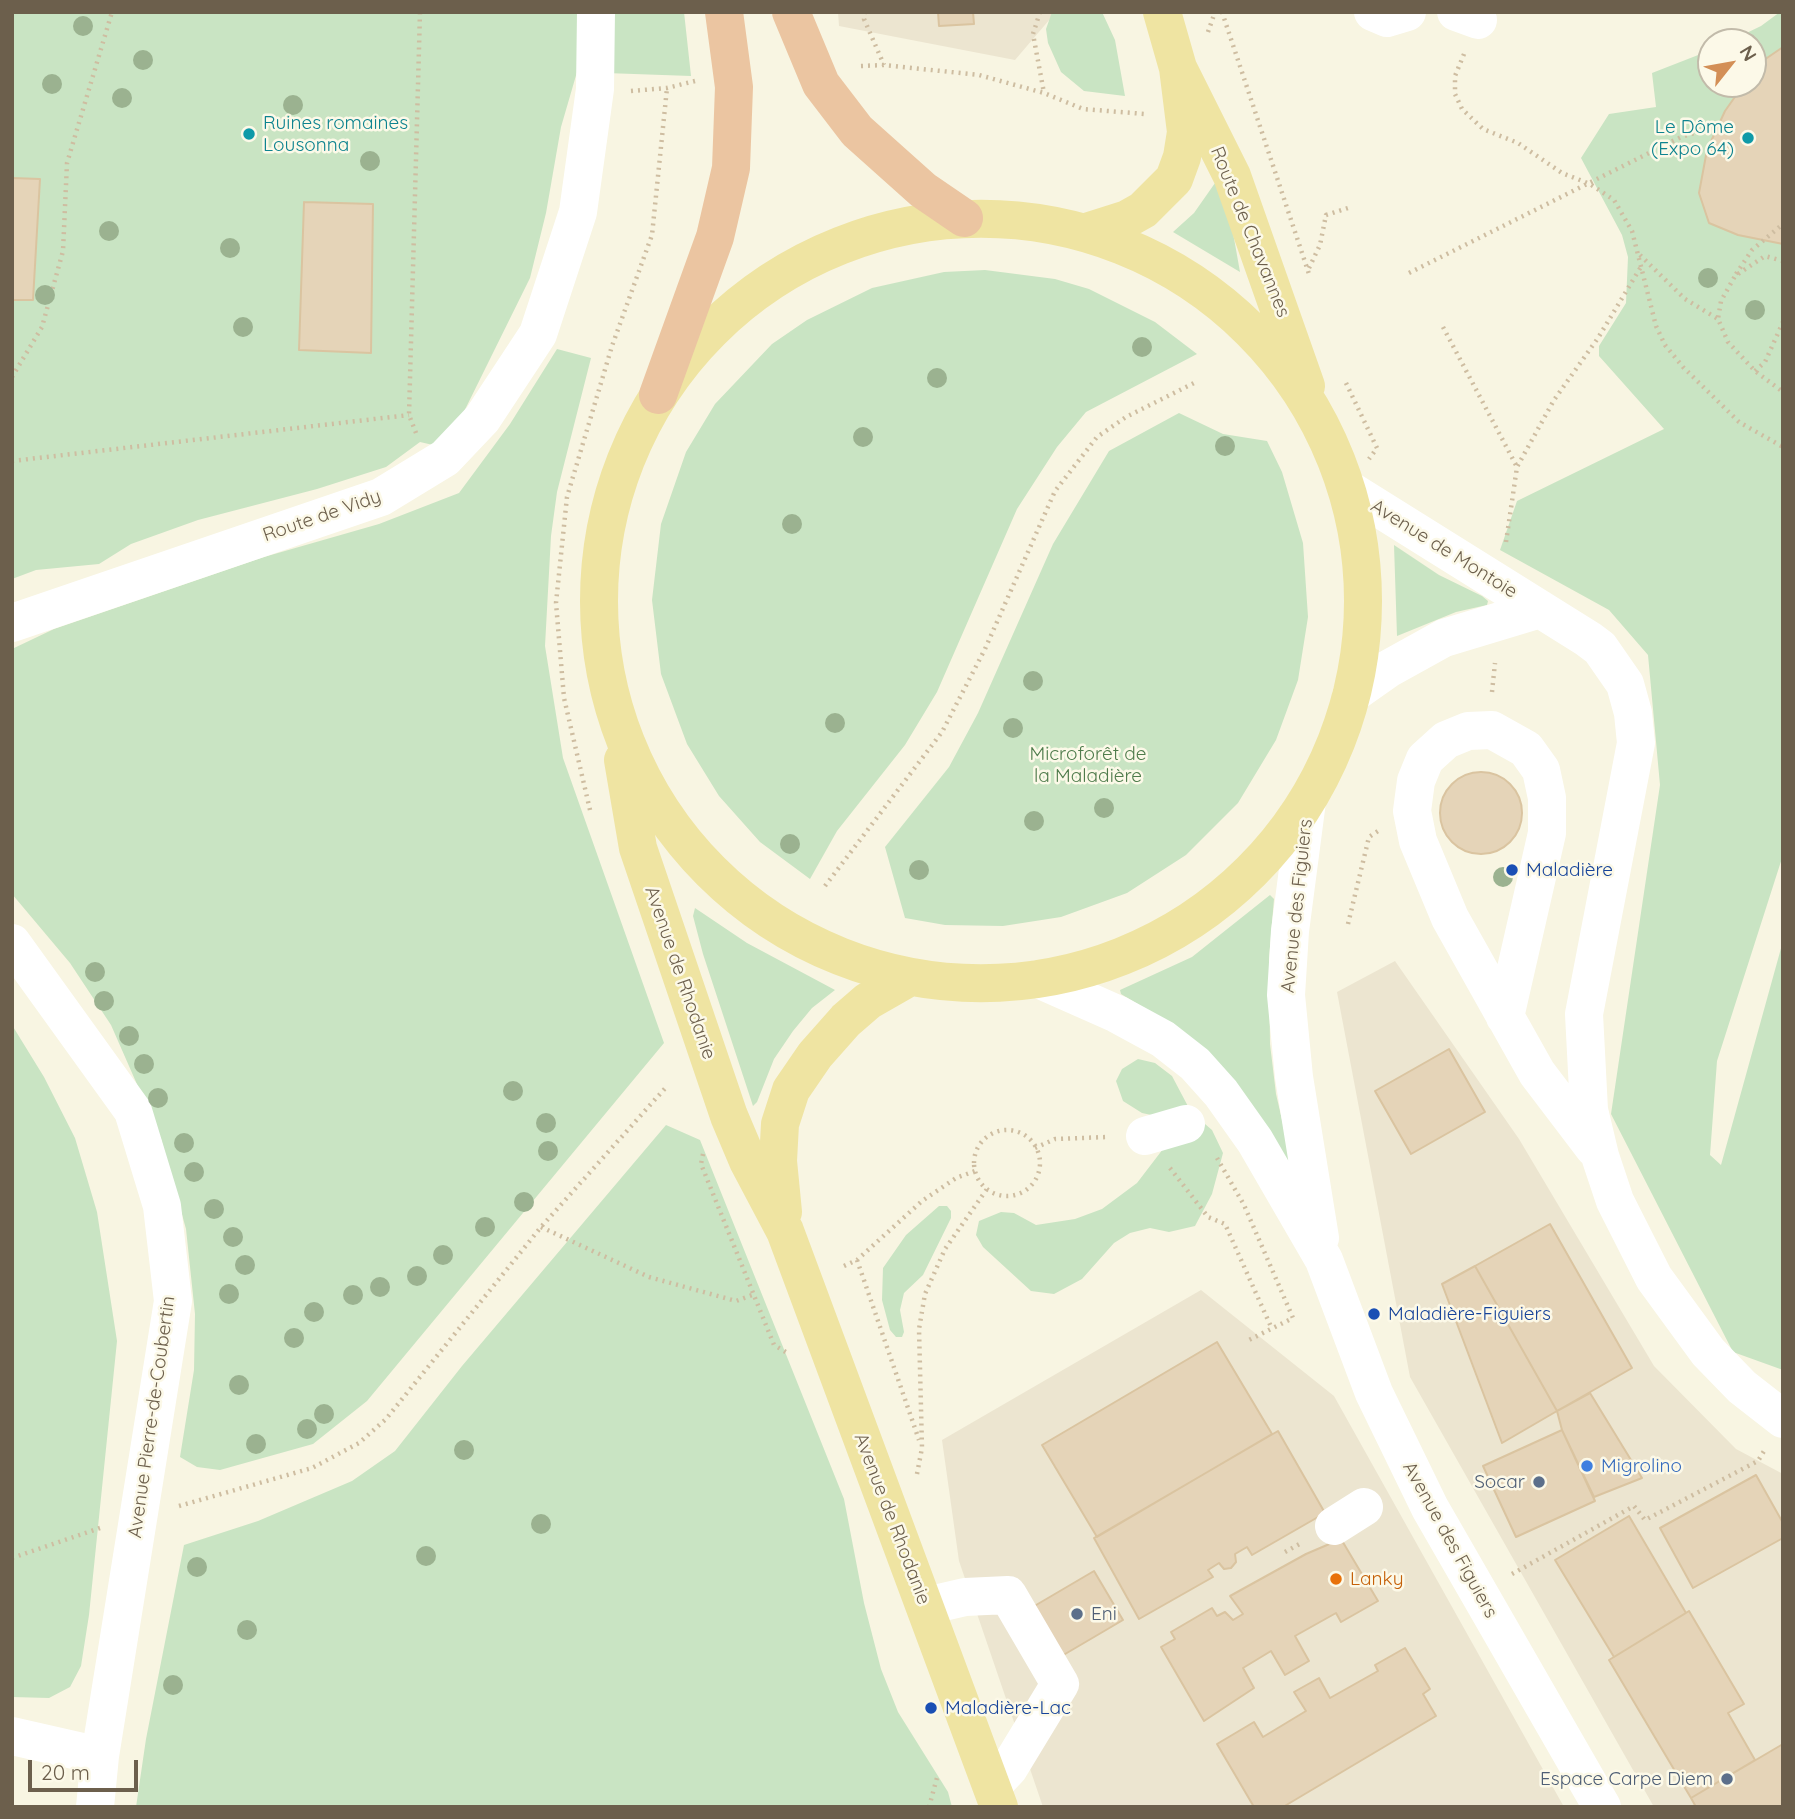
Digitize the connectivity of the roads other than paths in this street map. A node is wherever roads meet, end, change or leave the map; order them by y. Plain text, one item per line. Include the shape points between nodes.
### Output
1 (596, 12) edge
2 (724, 12) edge
3 (791, 12) edge
4 (1162, 12) edge
5 (1373, 12) edge
6 (1408, 12) edge
7 (1178, 68) junction
8 (964, 218) junction
9 (1086, 232) junction
10 (658, 396) junction
11 (1310, 401) junction
12 (1348, 489) junction
13 (1539, 608) junction
14 (12, 623) edge
15 (1352, 695) junction
16 (613, 702) junction
17 (1307, 801) junction
18 (12, 943) edge
19 (910, 977) junction
20 (1038, 979) junction
21 (1505, 1017) junction
22 (1145, 1136) road end
23 (1199, 1137) road end
24 (1600, 1156) junction
25 (785, 1231) junction
26 (1324, 1260) junction
27 (1783, 1419) edge
28 (926, 1606) junction
29 (12, 1736) edge
30 (100, 1756) junction
31 (996, 1796) edge
32 (96, 1807) edge
33 (1602, 1807) edge

1 - 14 street, Route de Vidy via 595,89 578,212 538,334 482,419 445,458 381,497
2 - 10 highway via 734,87 731,168 715,237
3 - 8 highway via 821,84 857,131 923,190
4 - 7 main road, Route de Chavannes
5 - 6 street via 1387,18
7 - 9 main road, Route de Chavannes via 1186,132 1174,179 1143,210
7 - 11 main road, Route de Chavannes via 1232,176
8 - 9 main road via 1046,223
8 - 10 main road via 891,228 821,252 758,289 703,337
9 - 11 main road via 1155,260 1206,292 1247,327
10 - 16 main road via 629,452 609,513 600,576 601,640
11 - 12 main road
12 - 13 street, Avenue de Montoie
12 - 15 main road via 1363,607
13 - 15 street, Avenue de Montoie via 1444,638
13 - 24 street, Avenue de Montoie via 1600,648 1625,684 1633,713 1636,743 1632,771 1584,1014 1589,1110
15 - 17 main road via 1334,748
16 - 19 main road via 639,771 674,829 713,874 759,912 817,947
16 - 25 main road, Avenue de Rhodanie via 638,848 729,1116
17 - 20 main road via 1263,860 1213,905 1175,931 1118,958
17 - 26 street, Avenue des Figuiers via 1286,995 1294,1077
18 - 30 street, Avenue Pierre-de-Coubertin via 133,1111 162,1206 173,1301
19 - 20 main road via 950,982
19 - 25 main road, Avenue de Rhodanie via 868,1001 846,1020 790,1090 780,1124 778,1161
20 - 26 street, Avenue des Figuiers via 1128,1020 1195,1064 1255,1141
21 - 21 street via 1444,906 1418,841 1412,811 1424,759 1446,740 1468,730 1492,730 1526,749 1541,770 1547,798 1548,833
21 - 24 street via 1536,1073
22 - 23 street
24 - 27 street, Avenue de Montoie via 1615,1201 1648,1267 1684,1323 1742,1387
25 - 28 main road, Avenue de Rhodanie
26 - 33 street, Avenue des Figuiers via 1370,1382 1430,1508
28 - 31 main road, Avenue de Rhodanie
28 - 31 street via 965,1597 1008,1595 1060,1684
29 - 30 street
30 - 32 street, Avenue Pierre-de-Coubertin

